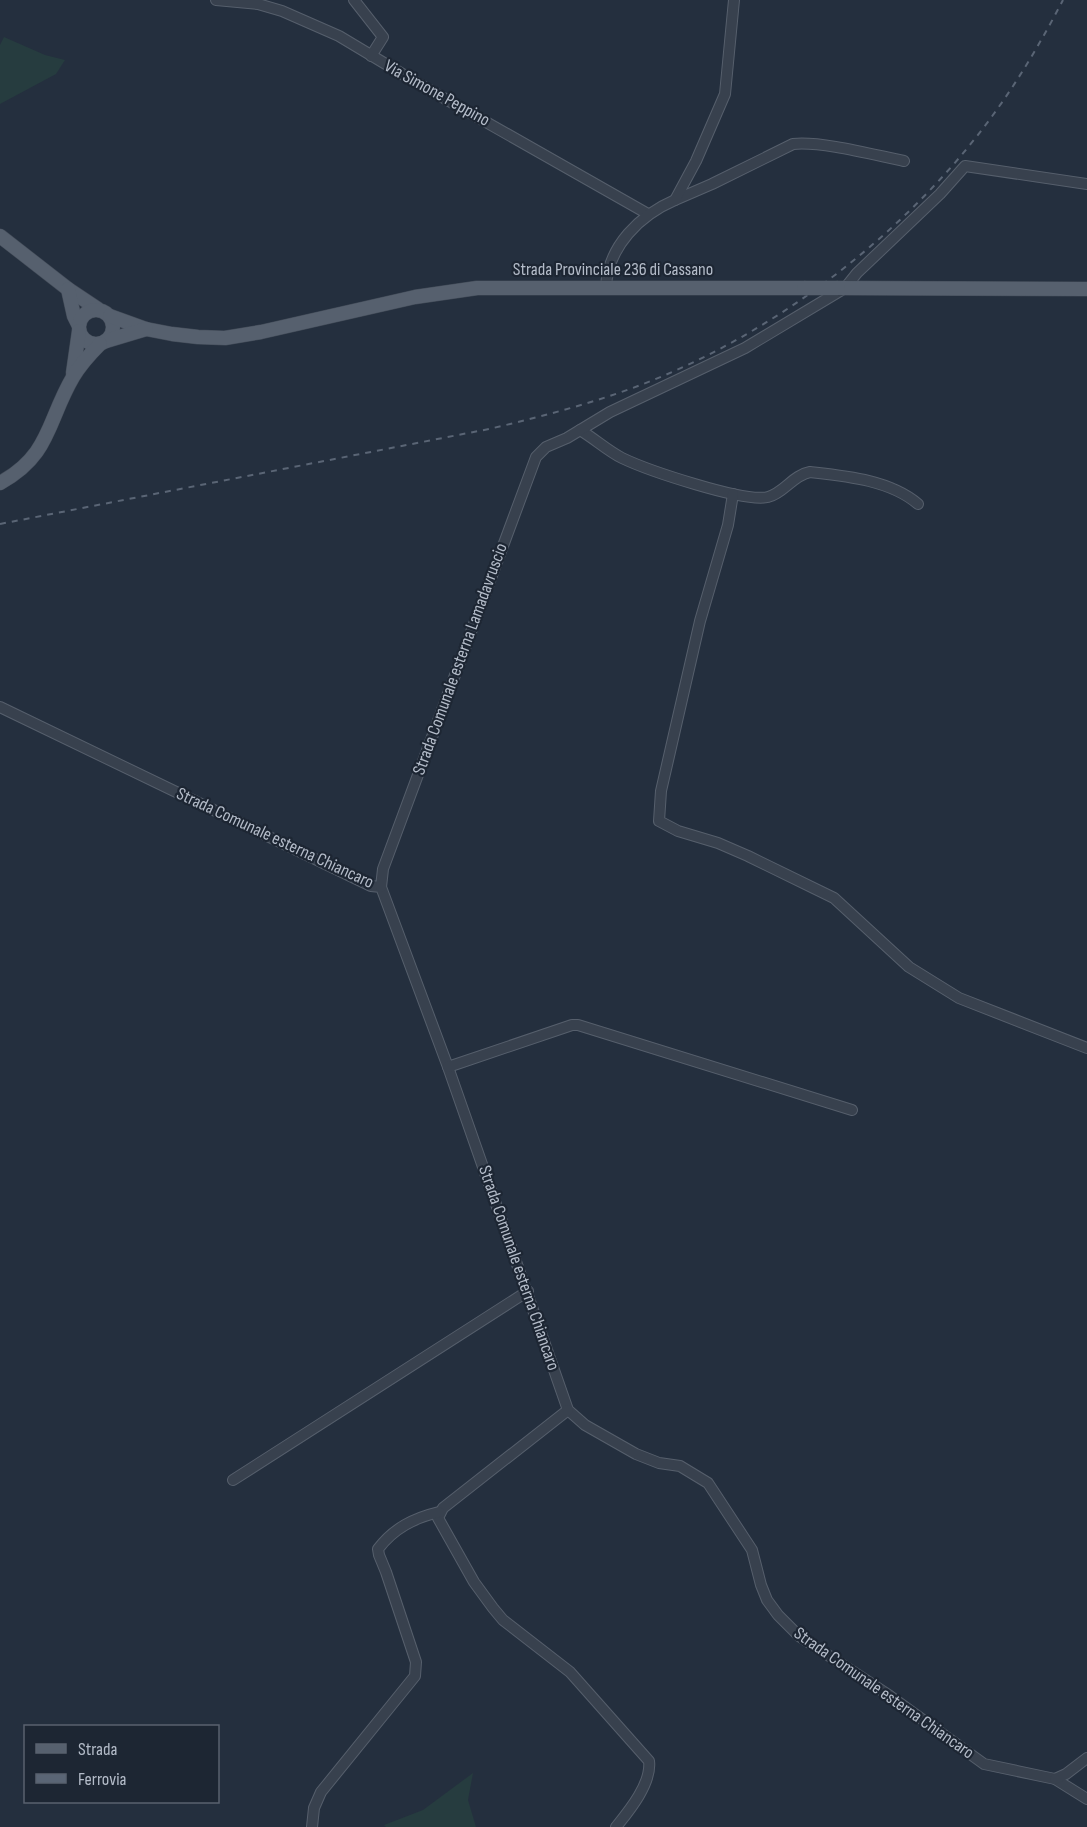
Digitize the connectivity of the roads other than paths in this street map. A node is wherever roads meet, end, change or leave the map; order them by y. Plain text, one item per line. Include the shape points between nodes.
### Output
1 (216, 0) edge
2 (354, 0) edge
3 (734, 0) edge
4 (371, 56) junction
5 (904, 161) dead end
6 (1087, 184) edge
7 (675, 200) junction
8 (648, 214) junction
9 (0, 236) edge
10 (606, 287) junction
11 (841, 288) junction
12 (68, 289) junction
13 (1087, 289) edge
14 (104, 313) junction
15 (78, 328) junction
16 (146, 329) junction
17 (103, 342) junction
18 (72, 378) junction
19 (580, 430) junction
20 (0, 483) edge
21 (733, 494) junction
22 (918, 504) dead end
23 (0, 707) edge
24 (381, 887) junction
25 (1087, 1048) edge
26 (448, 1067) junction
27 (852, 1110) dead end
28 (528, 1291) junction
29 (568, 1410) junction
30 (232, 1480) dead end
31 (440, 1512) junction
32 (1087, 1758) edge
33 (1055, 1779) junction
34 (1087, 1799) edge
35 (312, 1827) edge
36 (616, 1827) edge

1 - 4 street, Via Simone Peppino via 282,11 339,36
2 - 4 street via 383,37
3 - 7 street via 726,94
4 - 8 street, Via Simone Peppino
5 - 7 street via 793,144
6 - 11 street, Strada Comunale esterna Lamadavruscio via 965,166
7 - 8 street
8 - 10 street via 626,236 606,277
9 - 12 main road
10 - 11 main road, Strada Provinciale 236 di Cassano, bridge
10 - 16 main road, Strada Provinciale 236 di Cassano via 493,287 435,293 225,338
11 - 13 main road, Strada Provinciale 236 di Cassano
11 - 19 street, Strada Comunale esterna Lamadavruscio via 745,348
12 - 14 main road
12 - 15 main road
14 - 15 main road via 87,311
14 - 16 main road
14 - 17 main road via 112,321 112,332
15 - 17 main road via 89,343
15 - 18 main road
16 - 17 main road
17 - 18 main road
18 - 20 main road via 39,449 20,470
19 - 21 street via 629,461
19 - 24 street, Strada Comunale esterna Lamadavruscio via 540,451 532,468 383,868
21 - 22 street via 768,497 810,472 896,489
21 - 25 street via 661,790 659,821 718,843 834,898 909,967 959,998
23 - 24 street, Strada Comunale esterna Chiancaro via 371,886
24 - 26 street, Strada Comunale esterna Chiancaro
26 - 27 street via 578,1025
26 - 28 street, Strada Comunale esterna Chiancaro
28 - 29 street, Strada Comunale esterna Chiancaro
28 - 30 street
29 - 31 street
29 - 33 street, Strada Comunale esterna Chiancaro via 585,1425 636,1454 680,1466 708,1483 752,1550 767,1600 799,1636 984,1764
31 - 35 street via 398,1529 378,1549 417,1670 319,1797
31 - 36 street via 441,1525 492,1608 570,1672 649,1761 640,1791
32 - 33 street
33 - 34 street, Strada Comunale esterna Chiancaro

